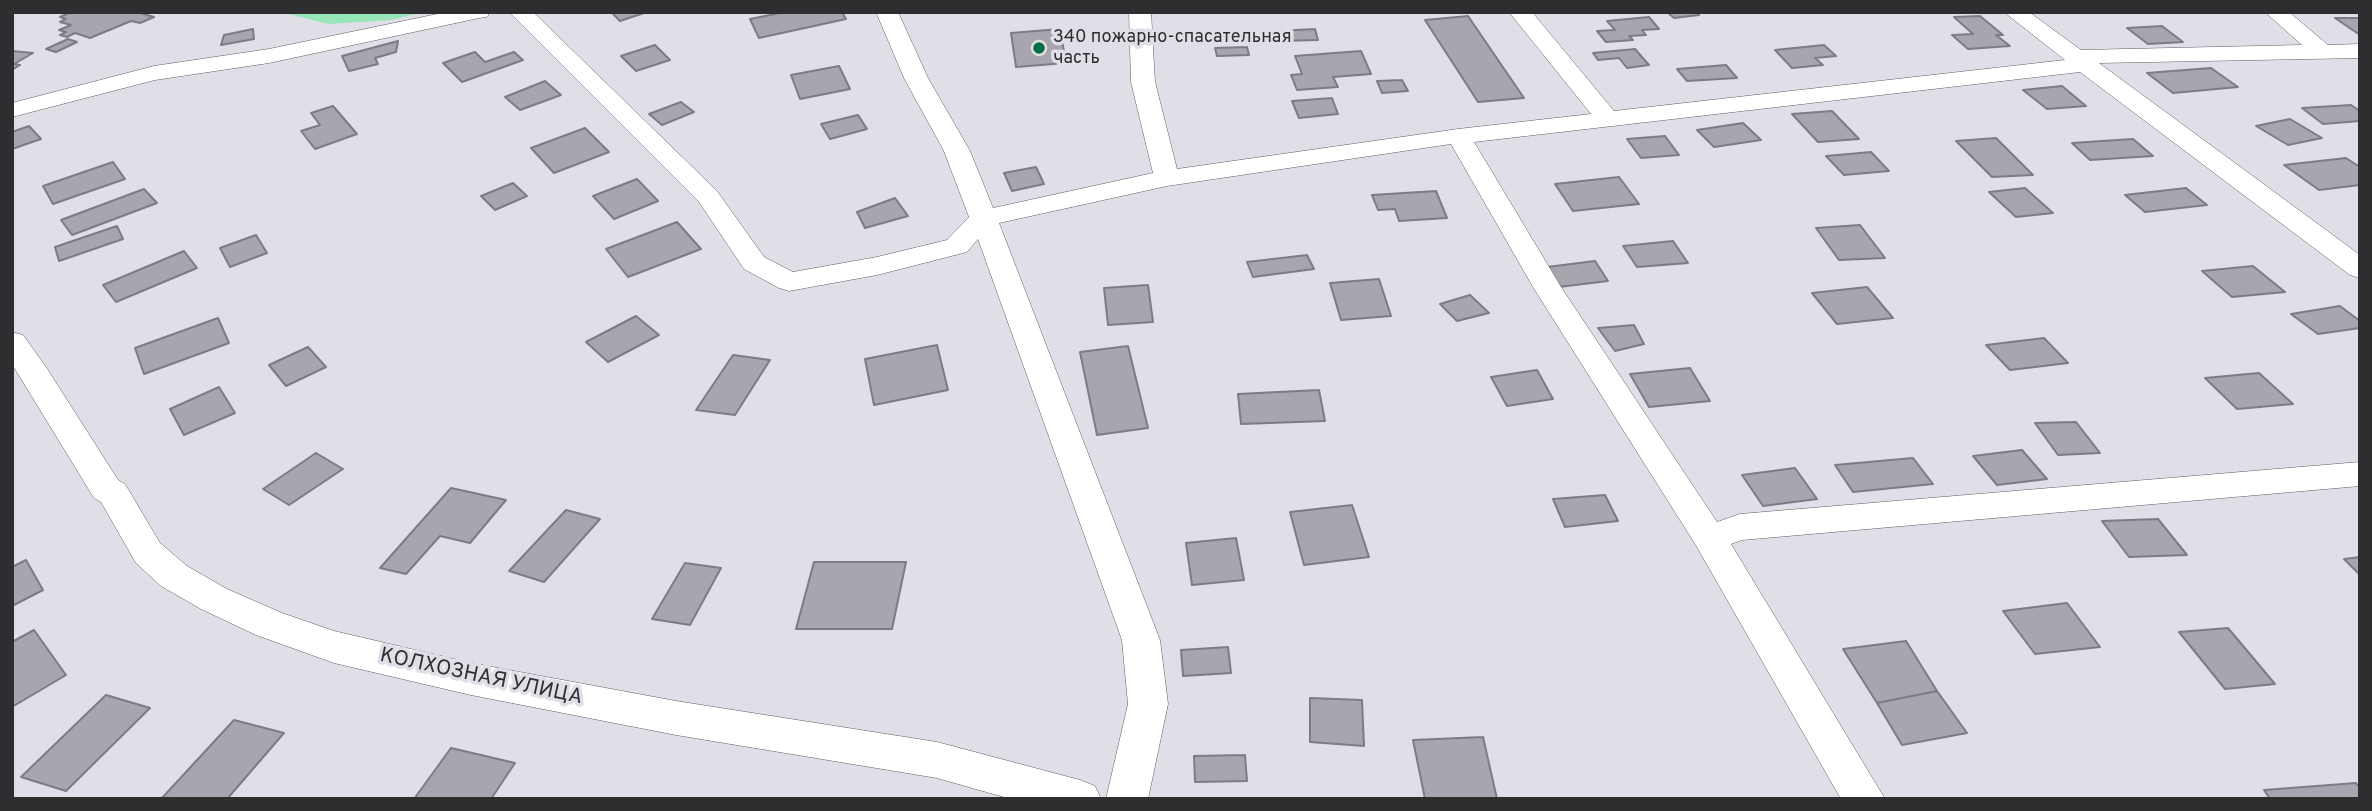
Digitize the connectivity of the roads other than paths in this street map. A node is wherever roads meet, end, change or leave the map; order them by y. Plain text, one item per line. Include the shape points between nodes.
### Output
1 (479, 12) edge
2 (520, 12) edge
3 (887, 12) edge
4 (1139, 12) edge
5 (1520, 12) edge
6 (2015, 12) edge
7 (2276, 12) edge
8 (2322, 51) junction
9 (2360, 51) edge
10 (2082, 61) junction
11 (12, 110) edge
12 (1607, 118) junction
13 (1458, 136) junction
14 (1167, 178) junction
15 (983, 218) junction
16 (2360, 268) edge
17 (12, 342) edge
18 (2360, 474) edge
19 (1709, 538) junction
20 (1080, 799) edge
21 (1127, 799) edge
22 (1864, 799) edge

1 - 11 street via 269,56 154,73
2 - 15 street via 708,197 754,263 789,282 957,246
3 - 15 street via 916,78 957,151
4 - 14 street via 1143,82
5 - 12 street
6 - 10 street
7 - 8 street
8 - 9 street
8 - 10 street
10 - 12 street
10 - 16 street
12 - 13 street
13 - 14 street
13 - 19 street via 1547,287
14 - 15 street
15 - 21 street via 1141,640 1148,704
17 - 20 street, КОЛХОЗНАЯ УЛИЦА via 148,553 174,576 269,624 334,647 471,679 937,760
18 - 19 street via 1740,527
19 - 22 street

